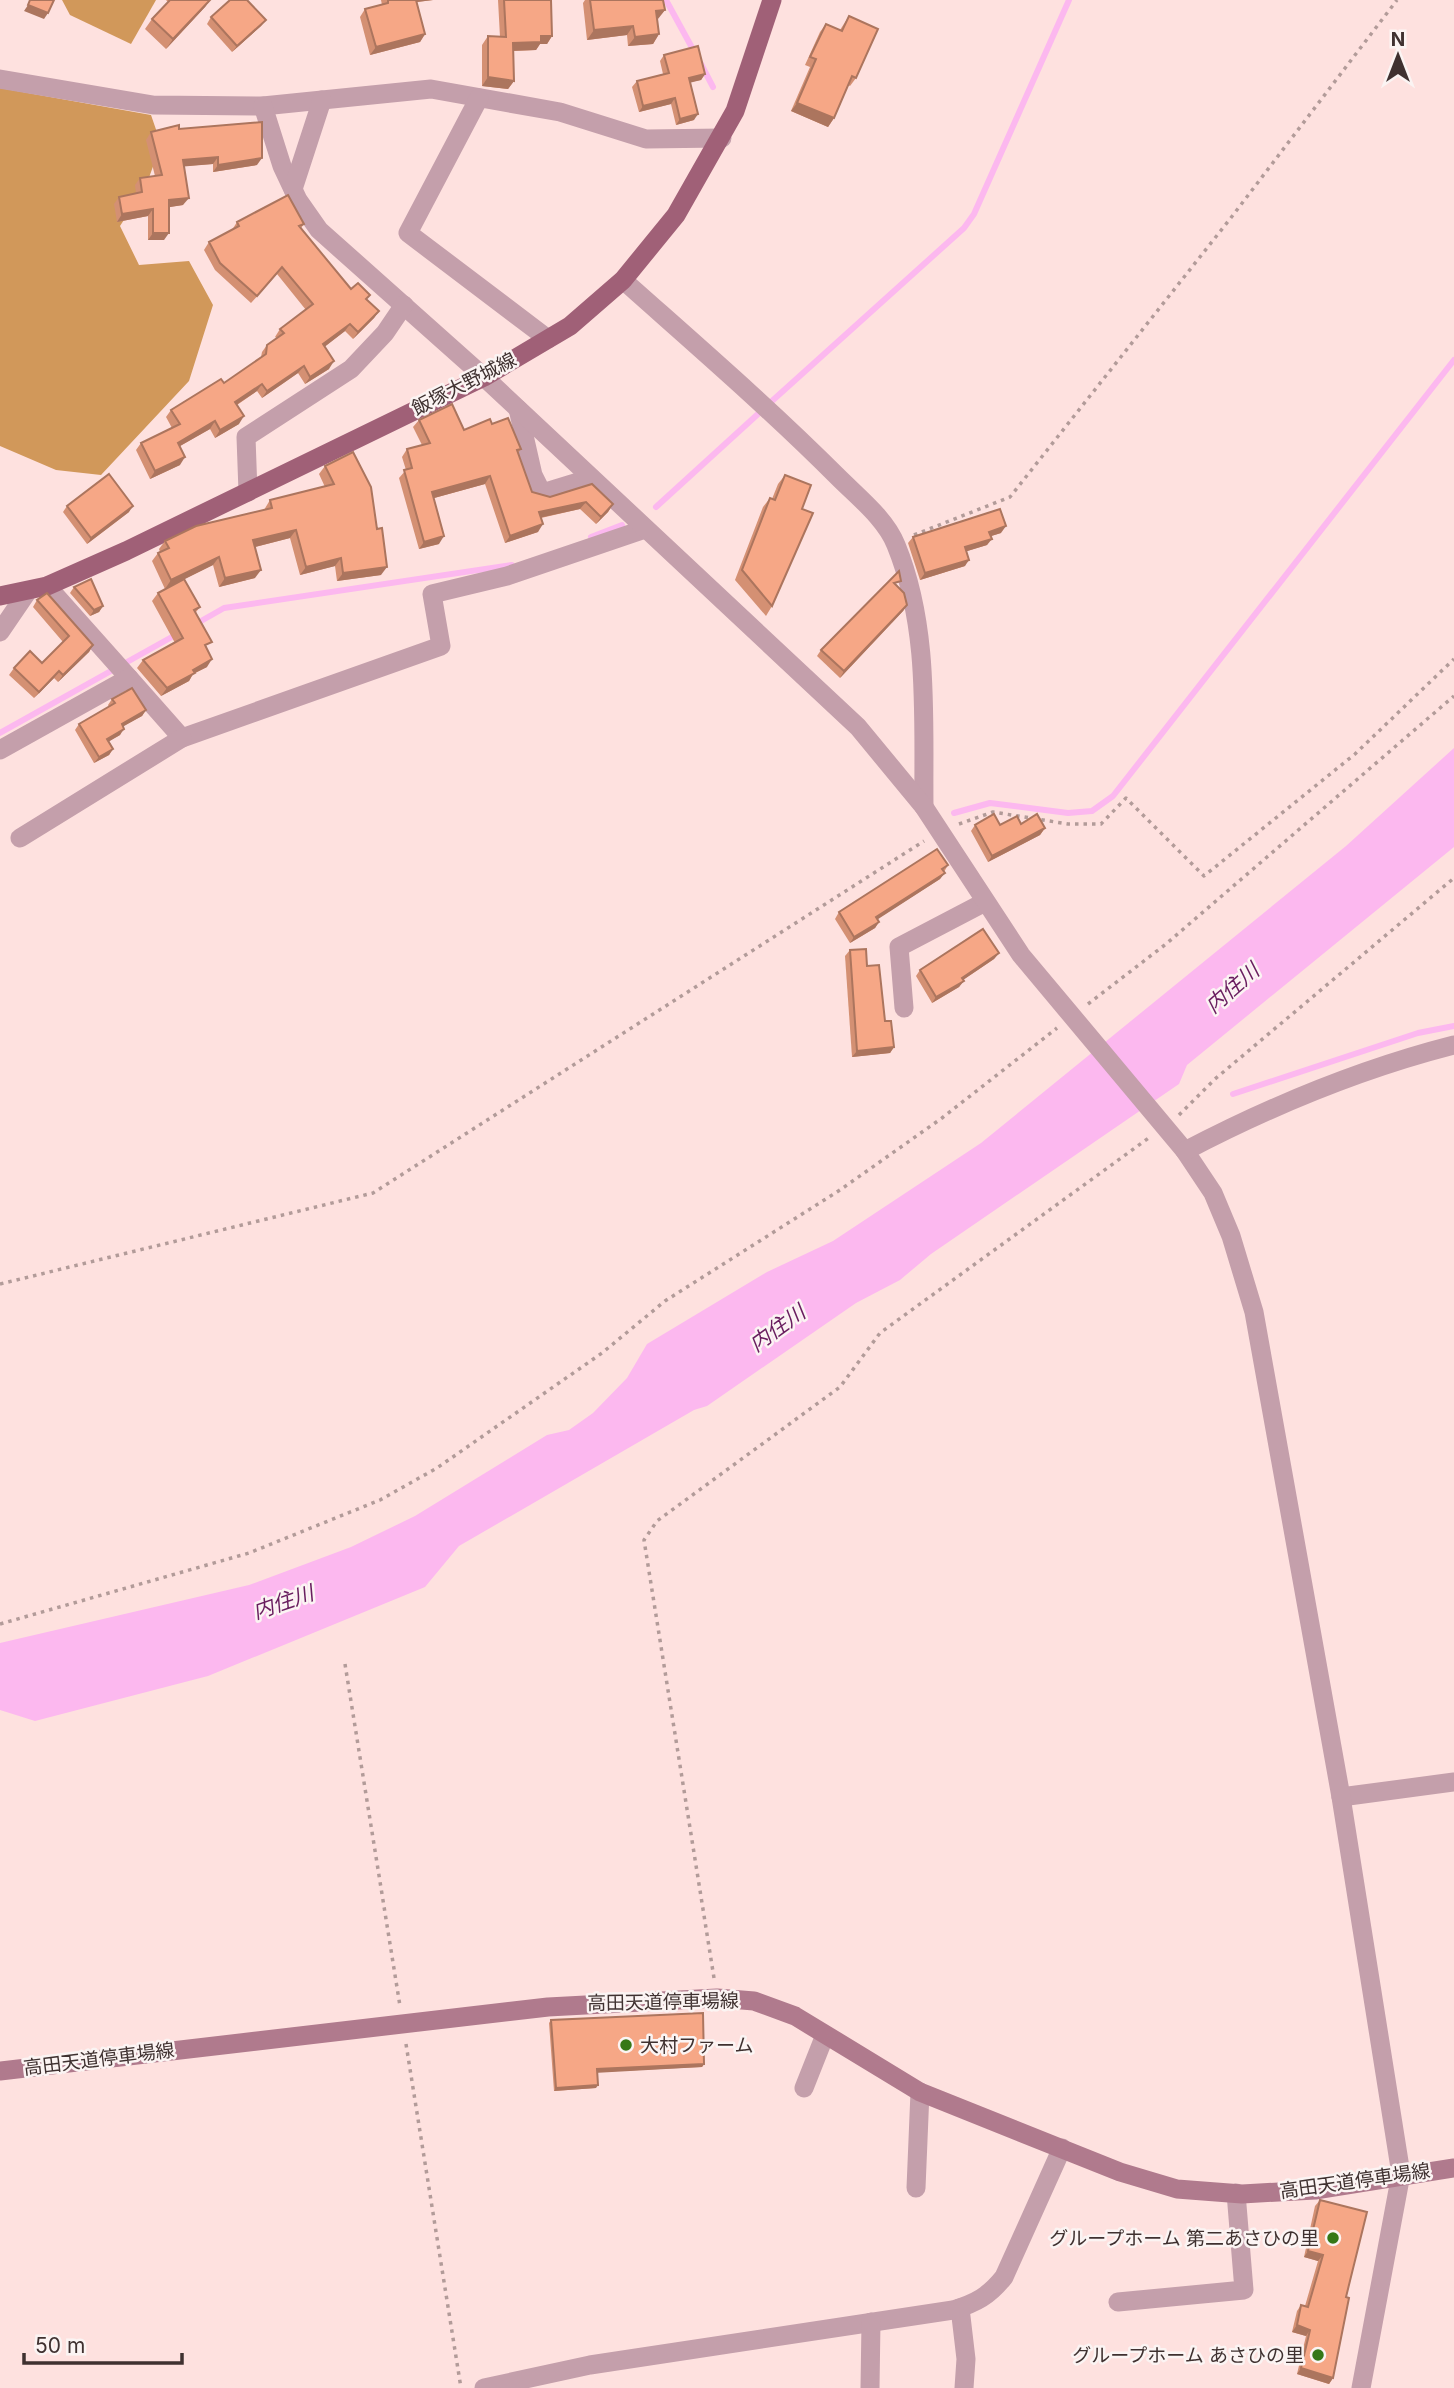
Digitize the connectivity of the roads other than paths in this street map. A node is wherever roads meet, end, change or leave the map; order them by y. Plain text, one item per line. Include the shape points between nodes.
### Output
1 (772, 0) edge
2 (0, 79) edge
3 (479, 98) junction
4 (322, 100) junction
5 (263, 106) junction
6 (722, 138) junction
7 (293, 189) junction
8 (623, 280) junction
9 (404, 305) junction
10 (548, 339) junction
11 (484, 377) junction
12 (518, 409) junction
13 (591, 478) junction
14 (248, 492) junction
15 (645, 529) junction
16 (37, 588) junction
17 (0, 596) edge
18 (0, 632) edge
19 (120, 669) junction
20 (182, 738) junction
21 (0, 750) edge
22 (924, 807) junction
23 (20, 838) dead end
24 (985, 902) junction
25 (904, 1008) dead end
26 (1454, 1045) edge
27 (1185, 1151) junction
28 (1454, 1782) edge
29 (1340, 1797) junction
30 (825, 2035) junction
31 (0, 2071) edge
32 (804, 2088) dead end
33 (920, 2092) junction
34 (1062, 2148) junction
35 (1454, 2168) edge
36 (1401, 2174) junction
37 (916, 2188) dead end
38 (1236, 2193) junction
39 (1118, 2302) dead end
40 (960, 2308) junction
41 (871, 2322) junction
42 (484, 2388) edge
43 (870, 2388) edge
44 (964, 2388) edge
45 (1361, 2388) edge

1 - 6 main road, 飯塚大野城線
2 - 5 street via 153,104
3 - 4 street via 431,89
3 - 6 street via 560,112 646,139
3 - 10 street via 408,233
4 - 5 street
4 - 7 street
5 - 7 street
6 - 8 main road, 飯塚大野城線 via 677,215
7 - 9 street via 319,230
8 - 10 main road, 飯塚大野城線
8 - 22 street via 784,423 881,521 895,542 920,634
9 - 11 street
9 - 14 street via 352,369 246,437
10 - 11 main road, 飯塚大野城線
11 - 12 street
11 - 14 main road, 飯塚大野城線
12 - 13 street
12 - 13 street via 533,475 542,493
13 - 15 street
14 - 16 main road, 飯塚大野城線
15 - 20 street via 507,576 432,594 441,646
15 - 22 street via 858,727
16 - 17 main road, 飯塚大野城線
16 - 18 street
16 - 19 street
19 - 20 street
19 - 21 street
20 - 23 street
22 - 24 street
24 - 25 street via 898,947
24 - 27 street via 1021,955
26 - 27 street via 1344,1078 1244,1120
27 - 29 street via 1213,1193 1254,1312
28 - 29 street
29 - 36 street
30 - 31 main road, 高田天道停車場線 via 795,2016 754,2001 717,1997 548,2007
30 - 32 street
30 - 33 main road, 高田天道停車場線
33 - 34 main road, 高田天道停車場線
33 - 37 street
34 - 38 main road, 高田天道停車場線 via 1177,2189
34 - 40 street via 1004,2277 990,2295
35 - 36 main road, 高田天道停車場線
36 - 38 main road, 高田天道停車場線 via 1315,2190
36 - 45 street
38 - 39 street via 1244,2290
40 - 41 street
40 - 44 street
41 - 42 street via 590,2365
41 - 43 street

